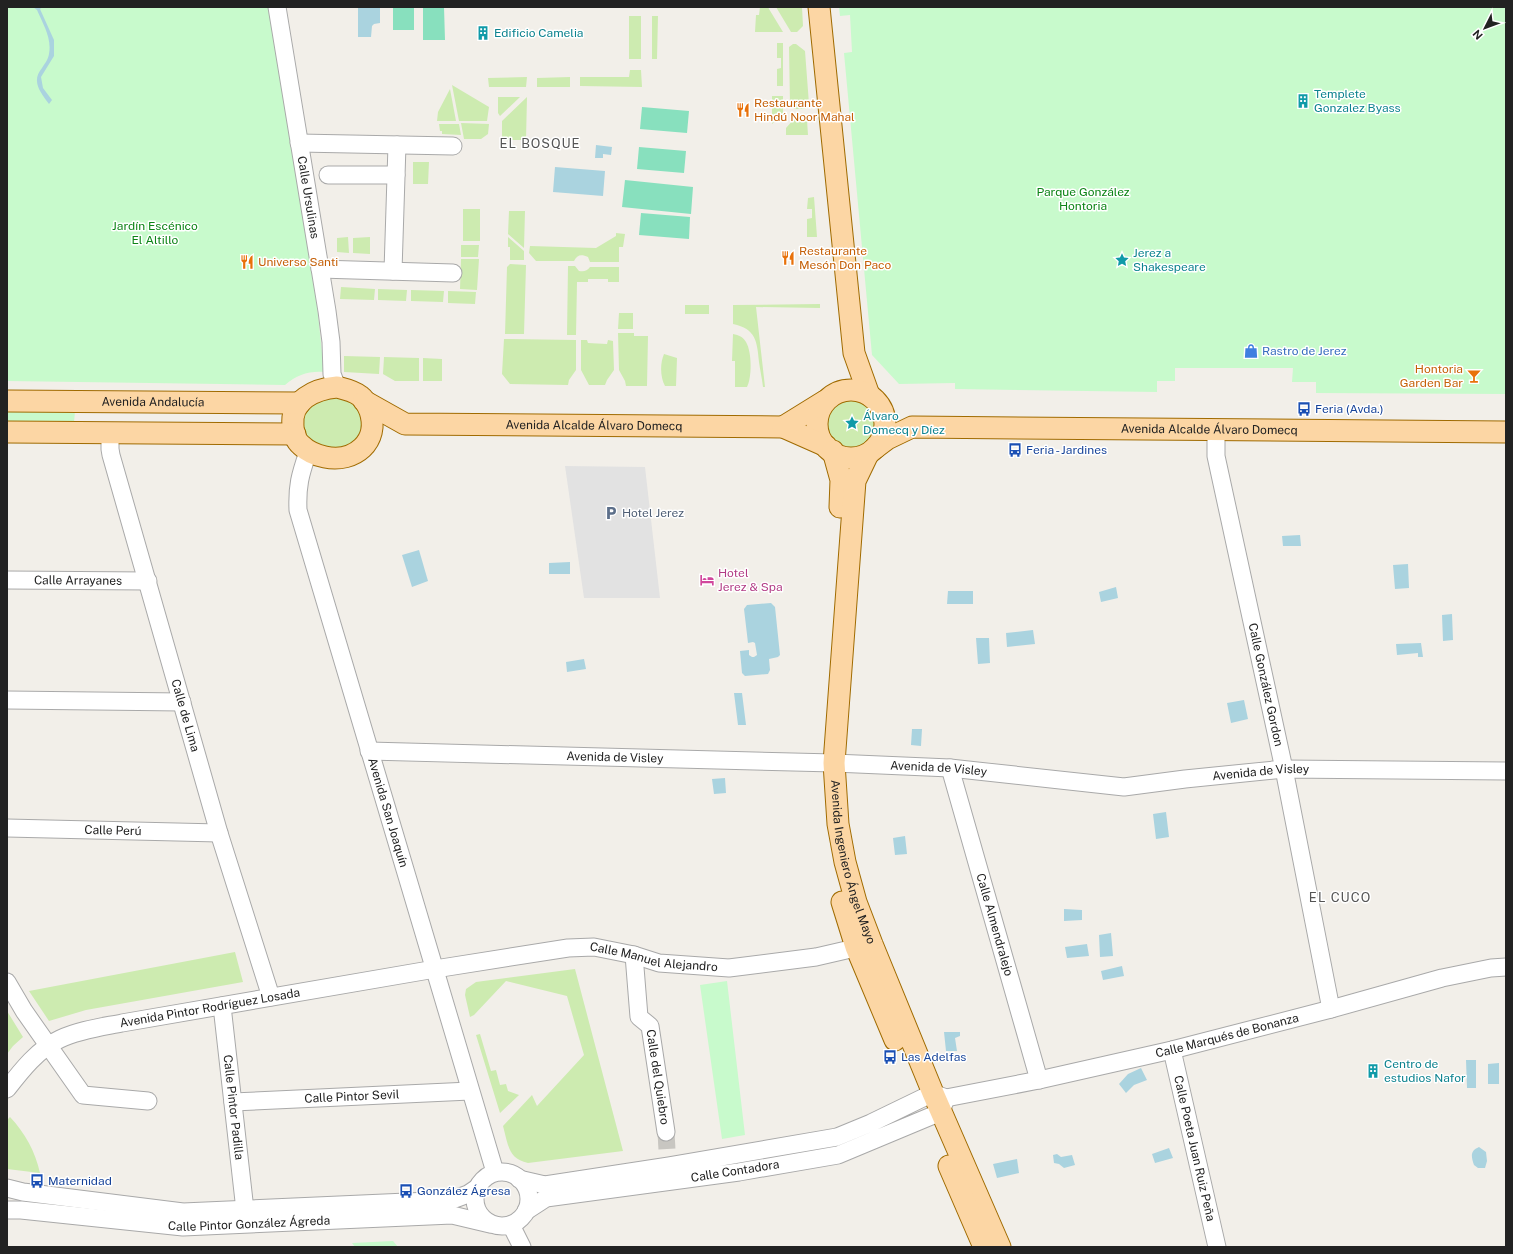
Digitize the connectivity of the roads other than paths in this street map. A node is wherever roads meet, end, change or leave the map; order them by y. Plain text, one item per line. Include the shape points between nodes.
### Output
1 (277, 7) edge
2 (819, 7) edge
3 (299, 143) junction
4 (397, 145) junction
5 (452, 146) dead end
6 (328, 175) dead end
7 (396, 175) junction
8 (320, 269) junction
9 (393, 271) junction
10 (453, 273) dead end
11 (854, 353) junction
12 (338, 387) junction
13 (830, 398) junction
14 (873, 399) junction
15 (7, 401) edge
16 (364, 401) junction
17 (300, 403) junction
18 (405, 424) junction
19 (783, 427) junction
20 (912, 427) junction
21 (1216, 430) junction
22 (7, 432) edge
23 (1506, 432) edge
24 (110, 433) junction
25 (295, 434) junction
26 (365, 445) junction
27 (829, 448) junction
28 (872, 451) junction
29 (308, 452) junction
30 (7, 580) edge
31 (148, 581) junction
32 (7, 700) edge
33 (182, 702) junction
34 (369, 751) junction
35 (828, 762) junction
36 (950, 768) junction
37 (1284, 770) junction
38 (1506, 771) edge
39 (7, 828) edge
40 (219, 833) junction
41 (864, 946) junction
42 (634, 955) junction
43 (1506, 967) edge
44 (434, 969) junction
45 (7, 982) edge
46 (271, 997) junction
47 (222, 1006) junction
48 (1331, 1009) junction
49 (49, 1046) junction
50 (1172, 1050) junction
51 (1039, 1080) junction
52 (7, 1089) edge
53 (470, 1091) junction
54 (148, 1101) dead end
55 (233, 1102) junction
56 (934, 1104) junction
57 (666, 1132) tunnel mouth
58 (495, 1172) junction
59 (519, 1180) junction
60 (7, 1188) edge
61 (477, 1188) junction
62 (7, 1210) edge
63 (245, 1210) junction
64 (526, 1211) junction
65 (490, 1224) junction
66 (511, 1225) junction
67 (522, 1247) edge
68 (984, 1247) edge
69 (1000, 1247) edge
70 (1217, 1247) edge

1 - 3 street, Calle Ursulinas
2 - 11 main road
3 - 4 street
3 - 8 street, Calle Ursulinas
4 - 5 street
4 - 7 street
6 - 7 street
7 - 9 street
8 - 9 street
8 - 12 street, Calle Ursulinas via 331,342 332,374
9 - 10 street
11 - 13 main road
11 - 14 main road
12 - 16 main road via 349,390
12 - 17 main road via 315,391
13 - 14 main road via 848,390 859,391
13 - 19 main road
13 - 27 main road via 818,418 818,430
14 - 20 main road
14 - 28 main road via 883,412 885,423 884,434
15 - 17 main road, Avenida Andalucía
16 - 18 main road, Avenida Alcalde Álvaro Domecq
16 - 26 main road via 372,419 372,433
17 - 25 main road via 292,418
18 - 19 main road, Avenida Alcalde Álvaro Domecq
18 - 26 main road, Avenida Alcalde Álvaro Domecq
19 - 27 main road, Avenida Alcalde Álvaro Domecq
20 - 21 main road, Avenida Alcalde Álvaro Domecq
20 - 28 main road, Avenida Alcalde Álvaro Domecq via 887,439
21 - 23 main road, Avenida Alcalde Álvaro Domecq
21 - 37 street, Calle González Gordon via 1216,456
22 - 24 main road
24 - 25 main road
24 - 31 street, Calle de Lima via 110,449
25 - 29 main road via 299,443
26 - 29 main road via 356,454 344,458 331,458
27 - 28 main road via 849,457
27 - 35 main road, Avenida Ingeniero Ángel Mayo via 841,480
28 - 35 main road, Avenida Ingeniero Ángel Mayo via 856,481
29 - 34 street, Avenida San Joaquín via 299,478 298,510
30 - 31 street, Calle Arrayanes
31 - 33 street, Calle de Lima
32 - 33 street
33 - 40 street, Calle de Lima
34 - 35 street, Avenida de Visley
34 - 44 street, Avenida San Joaquín
35 - 36 street, Avenida de Visley
35 - 41 main road, Avenida Ingeniero Ángel Mayo via 825,829 838,889
36 - 37 street, Avenida de Visley via 1124,787
36 - 51 street, Calle Almendralejo
37 - 38 street, Avenida de Visley
37 - 48 street, Calle González Gordon
39 - 40 street, Calle Perú
40 - 46 street, Calle de Lima
41 - 42 street, Calle Manuel Alejandro via 816,957 728,968 659,963
41 - 56 main road, Avenida Ingeniero Ángel Mayo
42 - 44 street, Calle Manuel Alejandro via 594,947 568,948
42 - 57 street, Calle del Quiebro via 640,1017 650,1026
43 - 48 street, Calle Marqués de Bonanza via 1442,978
44 - 46 street, Avenida Pintor Rodríguez Losada
44 - 53 street, Avenida San Joaquín
45 - 49 street
46 - 47 street, Avenida Pintor Rodríguez Losada
47 - 49 street, Avenida Pintor Rodríguez Losada via 82,1031
47 - 55 street, Calle Pintor Padilla
48 - 50 street, Calle Marqués de Bonanza
49 - 52 street, Avenida Pintor Rodríguez Losada via 34,1058
49 - 54 street via 83,1095
50 - 51 street, Calle Marqués de Bonanza
50 - 70 street, Calle Poeta Juan Ruiz Peña
51 - 56 street, Calle Marqués de Bonanza
53 - 55 street, Calle Pintor Sevil
53 - 58 street, Avenida San Joaquín
55 - 63 street, Calle Pintor Padilla
56 - 59 street, Calle Contadora via 871,1123 837,1137 668,1158 545,1185
56 - 64 street, Calle Contadora via 838,1154 739,1172 546,1198
56 - 68 main road, Avenida Ingeniero Ángel Mayo
56 - 69 main road, Avenida Ingeniero Ángel Mayo
58 - 59 street via 513,1175
58 - 61 street via 484,1179
59 - 64 street via 528,1194
60 - 63 street, Calle Pintor González Ágreda via 183,1212
61 - 63 street, Calle Pintor González Ágreda via 452,1200
61 - 65 street via 476,1208 482,1218
62 - 65 street, Calle Pintor González Ágreda via 184,1228 452,1215
64 - 66 street via 520,1220
65 - 66 street
66 - 67 street

